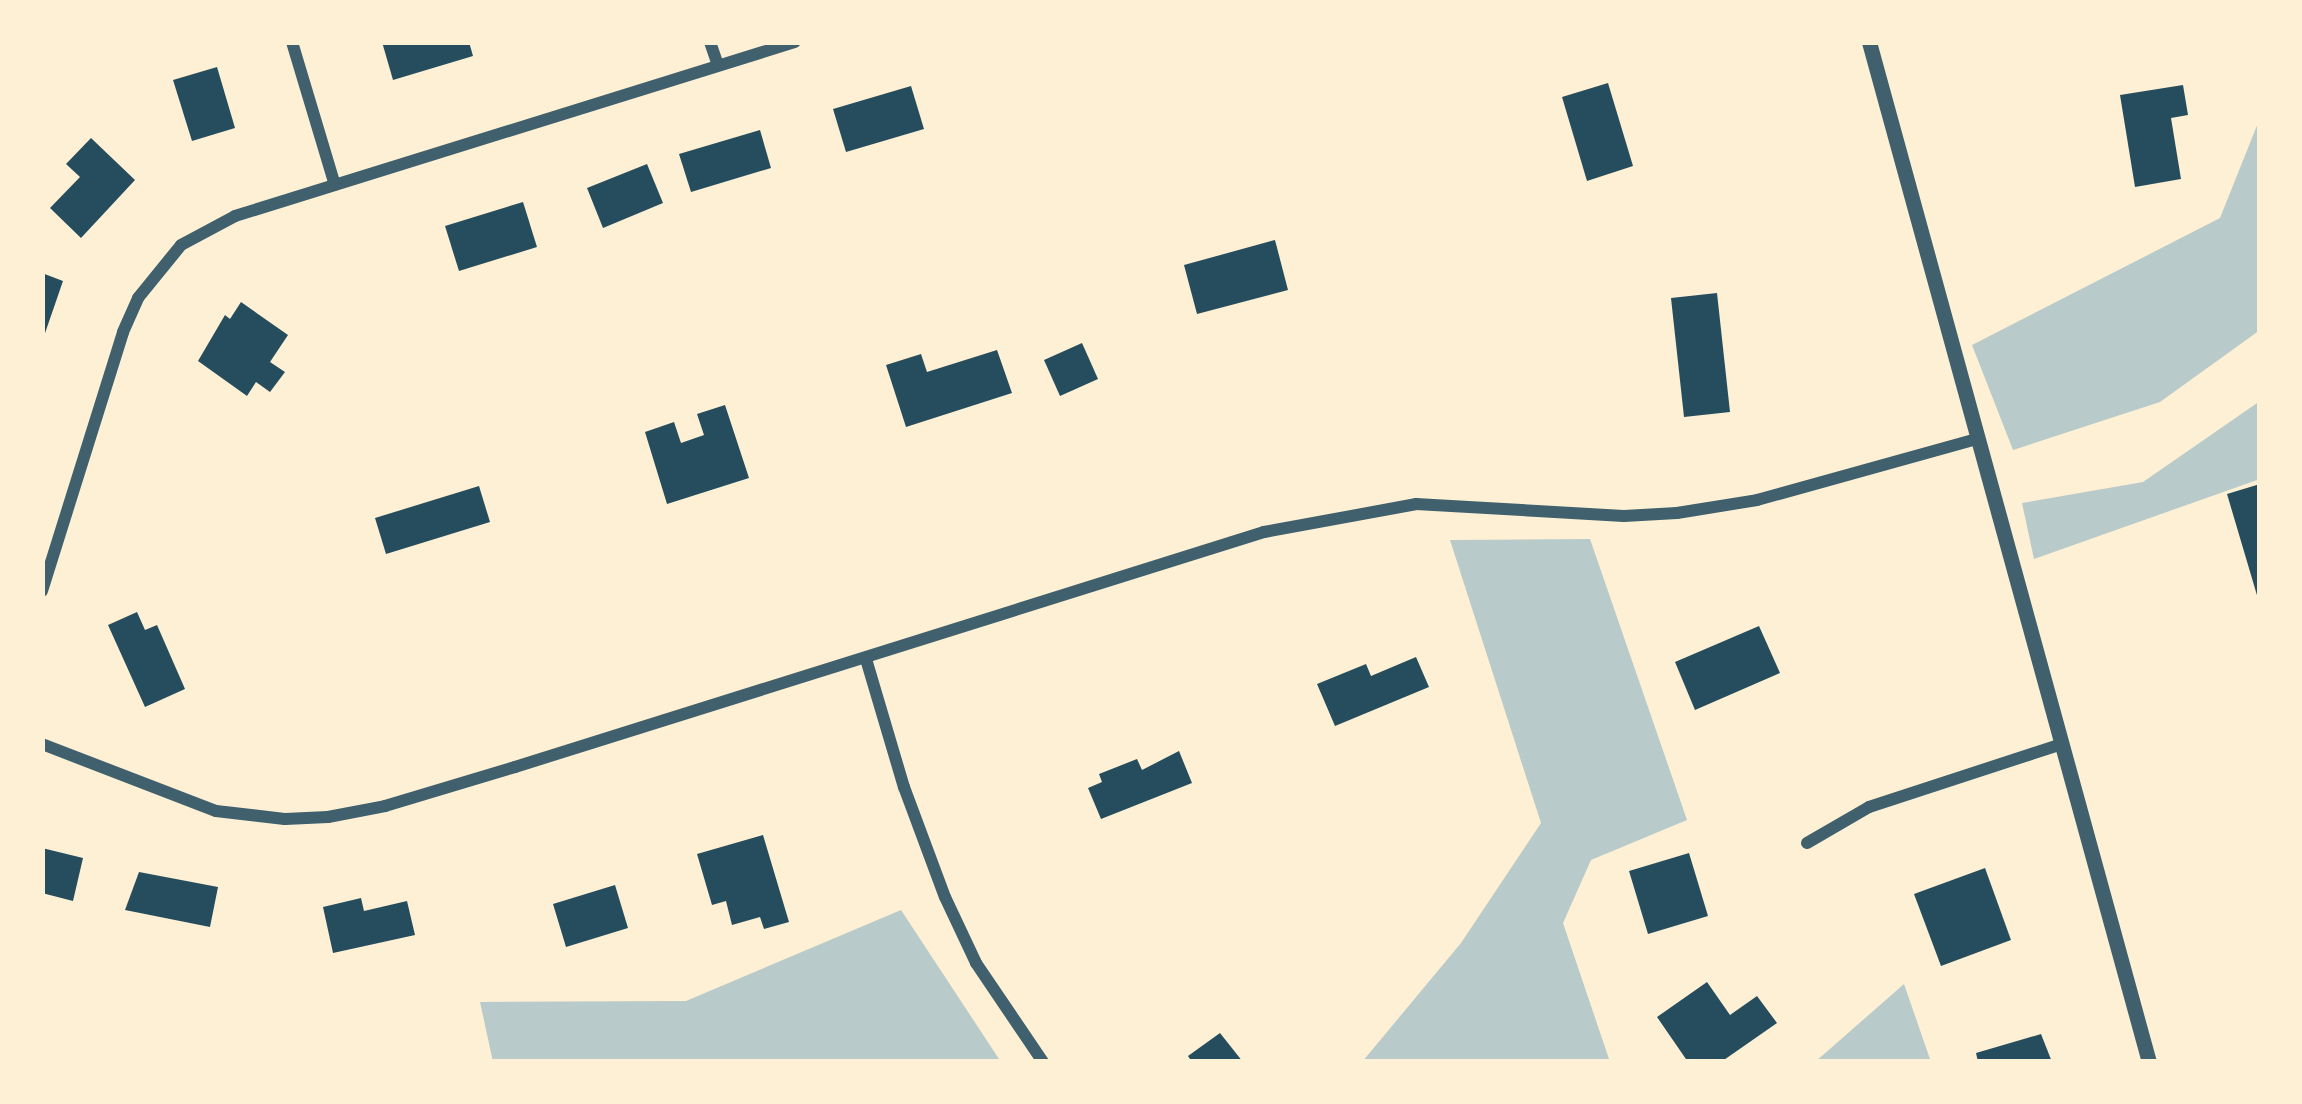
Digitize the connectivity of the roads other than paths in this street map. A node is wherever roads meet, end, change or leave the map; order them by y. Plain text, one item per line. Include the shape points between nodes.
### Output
1 (292, 42) edge
2 (710, 42) edge
3 (795, 42) edge
4 (1869, 42) edge
5 (718, 65) junction
6 (335, 185) junction
7 (1976, 439) junction
8 (42, 591) edge
9 (866, 659) junction
10 (42, 744) edge
11 (2062, 745) junction
12 (1807, 843) dead end
13 (1042, 1062) edge
14 (2149, 1062) edge

1 - 6 street
2 - 5 street
3 - 5 street
4 - 7 street
5 - 6 street
6 - 8 street via 235,216 160,267 124,332
7 - 9 street via 1757,500 1677,513 1415,504 1323,520 1073,589
7 - 11 street
9 - 10 street via 328,817 217,811
9 - 13 street via 944,897 976,963
11 - 12 street via 1869,807
11 - 14 street

